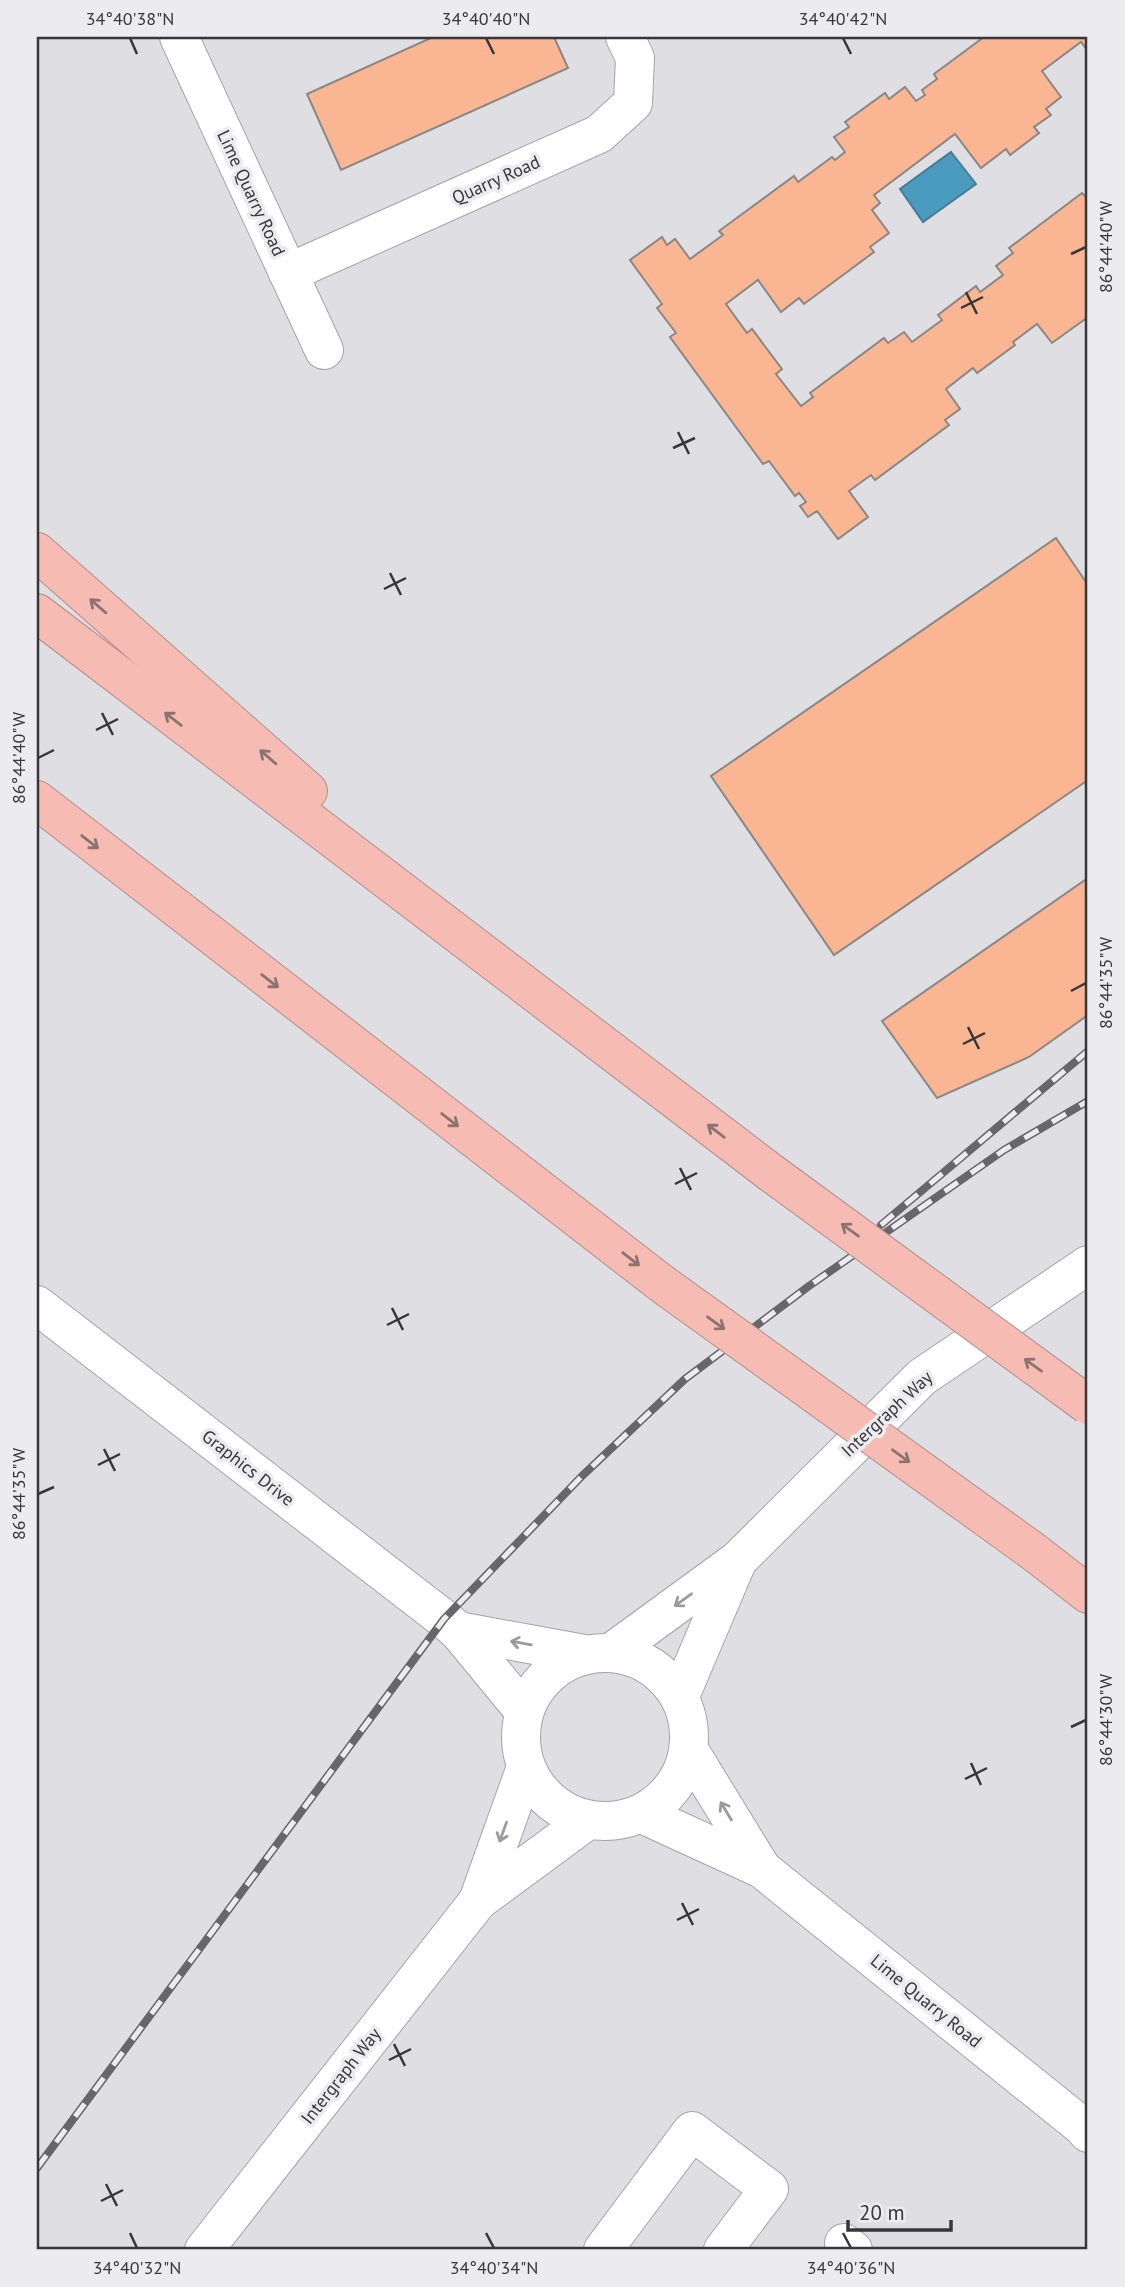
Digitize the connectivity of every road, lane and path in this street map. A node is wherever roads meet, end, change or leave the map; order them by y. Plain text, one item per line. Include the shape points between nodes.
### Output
1 (179, 37) edge
2 (625, 37) edge
3 (288, 273) junction
4 (324, 350) dead end
5 (37, 552) edge
6 (37, 613) edge
7 (37, 800) edge
8 (580, 1026) junction
9 (1088, 1265) edge
10 (37, 1306) edge
11 (1088, 1405) edge
12 (738, 1560) junction
13 (1088, 1594) edge
14 (458, 1632) junction
15 (598, 1653) junction
16 (680, 1696) junction
17 (524, 1711) junction
18 (689, 1749) junction
19 (526, 1767) junction
20 (642, 1814) junction
21 (588, 1820) junction
22 (762, 1869) junction
23 (478, 1901) junction
24 (1088, 2133) edge
25 (204, 2250) edge
26 (603, 2250) edge
27 (723, 2250) edge

1 - 3 street, Lime Quarry Road
2 - 3 street, Quarry Road via 635,58 633,103 598,134
3 - 4 street, Lime Quarry Road
8 -> 5 highway
8 -> 6 highway
7 -> 13 highway, bridge via 661,1283
11 -> 8 highway, bridge
9 - 12 street, Intergraph Way via 922,1377
10 - 14 street, Graphics Drive
12 -> 15 street, Intergraph Way
12 - 16 street, Intergraph Way
15 -> 14 street, Graphics Drive
14 - 17 street, Graphics Drive
15 - 16 street via 639,1659 663,1674
15 - 17 street via 557,1666 537,1686
16 - 18 street via 688,1722
17 - 19 street via 520,1739
18 - 20 street via 681,1776 665,1798
22 -> 18 street, Lime Quarry Road
19 - 21 street via 540,1792 562,1810
19 -> 23 street, Intergraph Way
20 - 21 street via 615,1822
20 - 22 street, Lime Quarry Road
21 - 23 street, Intergraph Way
22 - 24 street, Lime Quarry Road
23 - 25 street, Intergraph Way
26 - 27 street via 692,2131 769,2189

